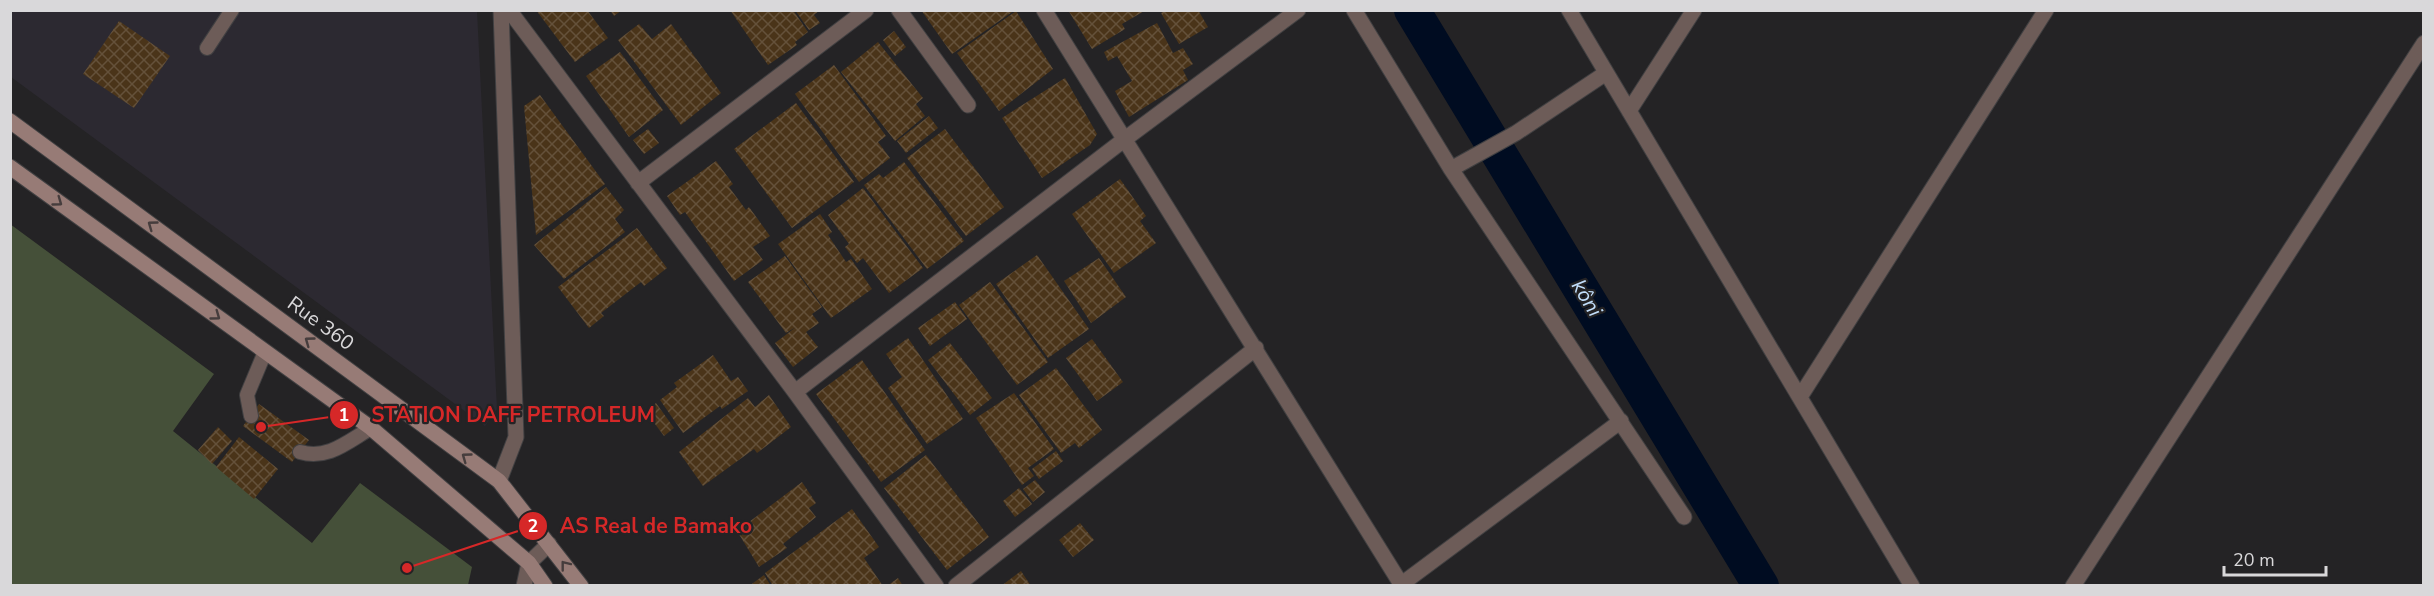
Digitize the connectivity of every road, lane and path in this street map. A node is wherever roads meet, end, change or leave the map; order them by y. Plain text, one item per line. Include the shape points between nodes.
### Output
1 (232, 10) edge
2 (501, 10) edge
3 (509, 10) edge
4 (866, 10) edge
5 (899, 10) edge
6 (1044, 10) edge
7 (1298, 10) edge
8 (1354, 10) edge
9 (1569, 10) edge
10 (1694, 10) edge
11 (2046, 10) edge
12 (2424, 43) edge
13 (207, 48) dead end
14 (1606, 73) junction
15 (968, 105) dead end
16 (1629, 111) junction
17 (10, 121) edge
18 (1125, 139) junction
19 (10, 167) edge
20 (1451, 169) junction
21 (638, 183) junction
22 (1256, 348) junction
23 (265, 352) junction
24 (795, 392) junction
25 (1800, 397) junction
26 (251, 416) dead end
27 (1621, 421) junction
28 (371, 428) junction
29 (300, 452) dead end
30 (499, 481) junction
31 (1684, 518) dead end
32 (549, 544) junction
33 (529, 563) junction
34 (524, 585) edge
35 (545, 585) edge
36 (581, 585) edge
37 (936, 585) edge
38 (956, 585) edge
39 (1400, 585) edge
40 (1912, 585) edge
41 (2073, 585) edge

1 - 13 lane
2 - 30 street via 516,437
3 - 21 street
4 - 21 street
5 - 15 street
6 - 18 street
7 - 18 street
8 - 20 street
9 - 14 street
10 - 16 street
11 - 25 street
12 - 41 street
14 - 16 street
14 - 20 street via 1516,133
16 - 25 street
30 -> 17 main road, Rue 360
18 - 22 street
18 - 24 street
19 -> 23 main road
20 - 27 street
21 - 24 street
22 - 38 street
22 - 39 street
23 - 26 lane via 247,395
23 - 28 main road
24 - 37 street
25 - 40 street
27 - 31 street
27 - 39 street
28 - 29 lane via 326,454
28 - 33 main road
30 - 32 main road, Rue 360
32 - 33 street
36 -> 32 main road, Rue 360
33 - 34 street
33 - 35 main road

